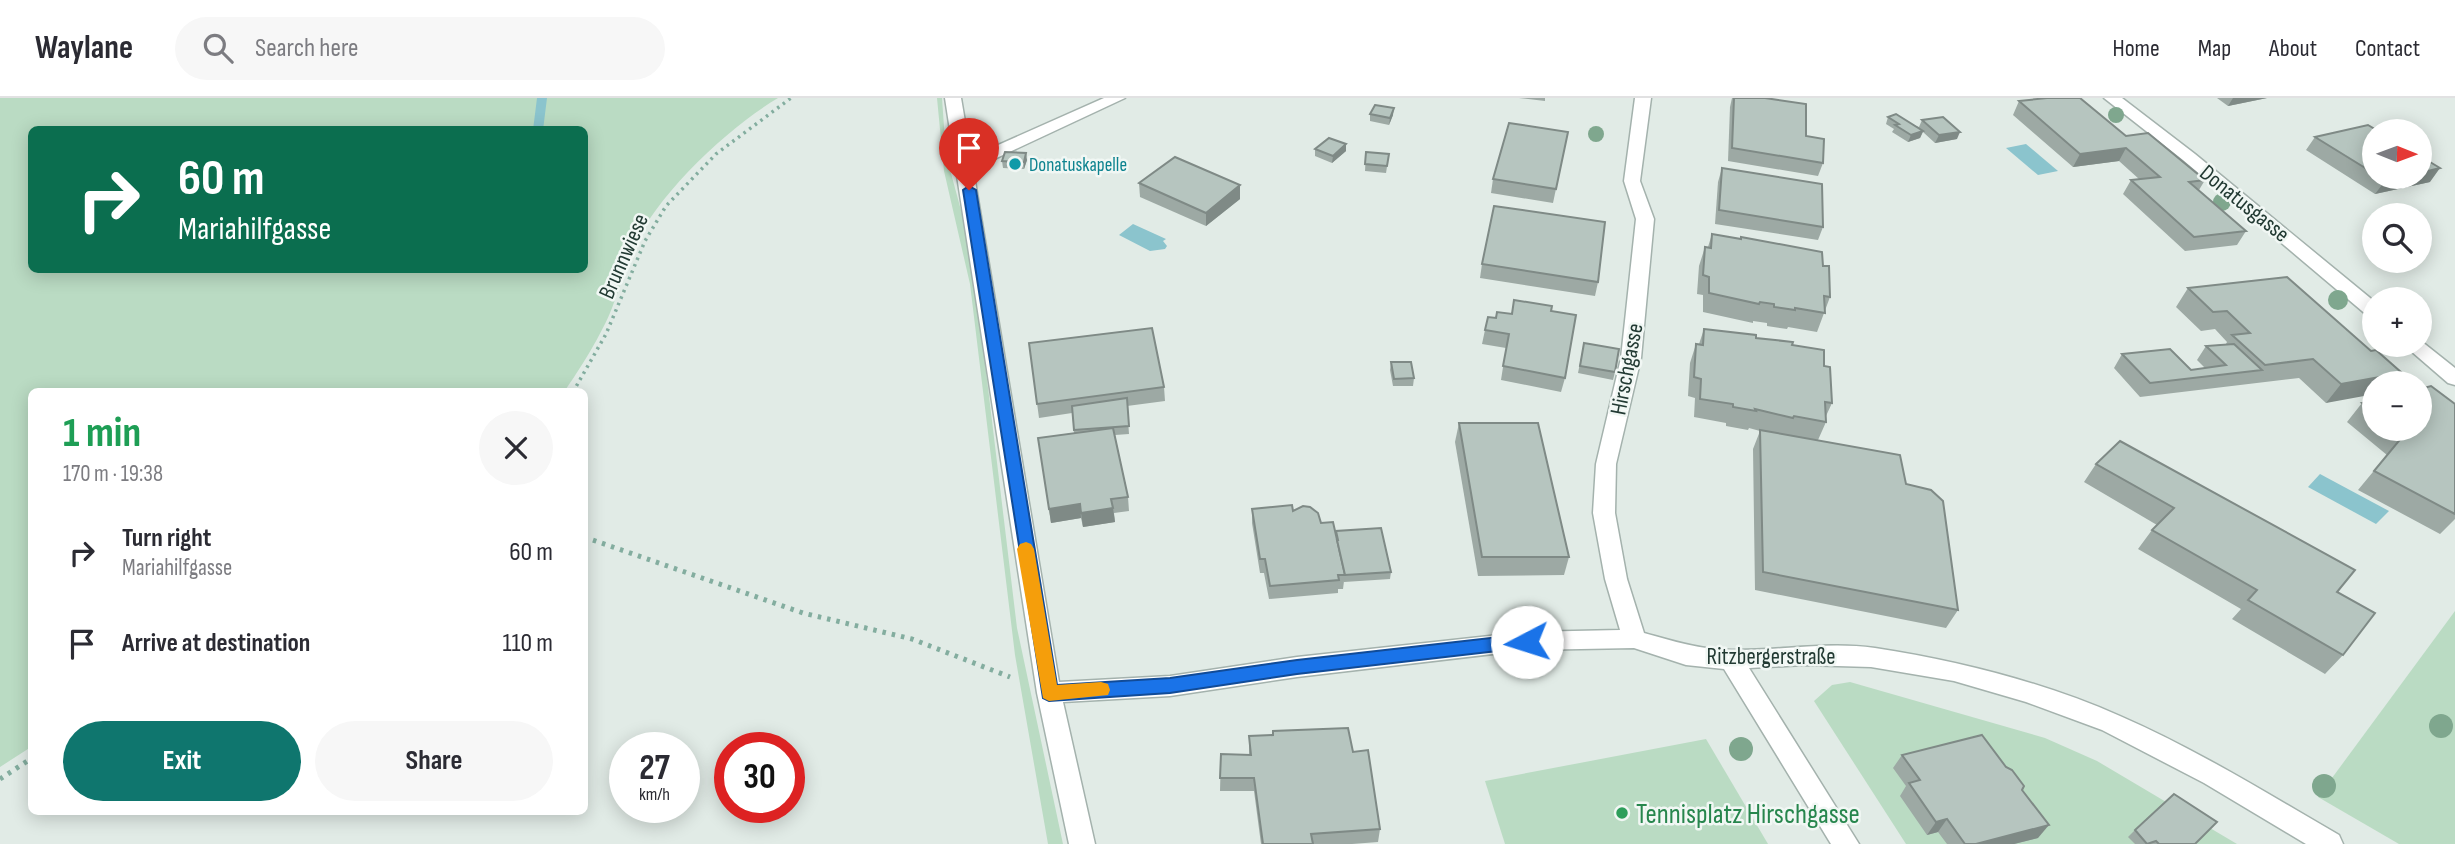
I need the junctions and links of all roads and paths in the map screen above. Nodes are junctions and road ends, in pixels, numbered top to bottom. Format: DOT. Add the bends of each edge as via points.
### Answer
graph roads {
  1 [pos="791,98"];
  2 [pos="953,98"];
  3 [pos="1116,98"];
  4 [pos="1643,98"];
  5 [pos="2112,98"];
  6 [pos="965,166"];
  7 [pos="2362,301"];
  8 [pos="2429,357"];
  9 [pos="2455,378"];
  10 [pos="576,388"];
  11 [pos="588,538"];
  12 [pos="1634,639"];
  13 [pos="1731,660"];
  14 [pos="1049,693"];
  15 [pos="28,761"];
  16 [pos="0,779"];
  17 [pos="1082,844"];
  18 [pos="1846,844"];
  19 [pos="2330,844"];
  1 -- 10 [label="path, Brunnwiese" via="763,116 669,202 652,226 599,352"];
  2 -- 6 [label="street"];
  3 -- 6 [label="street"];
  4 -- 12 [label="street, Hirschgasse" via="1632,181 1645,219 1631,358 1606,464 1604,513 1616,579"];
  5 -- 7 [label="street, Donatusgasse"];
  6 -- 14 [label="street"];
  8 -- 9 [label="street"];
  11 -- 14 [label="path" via="803,613 912,639"];
  12 -- 13 [label="street, Ritzbergerstraße" via="1686,655"];
  12 -- 14 [label="street, Ritzbergerstraße" via="1527,642 1170,685"];
  13 -- 18 [label="street"];
  13 -- 19 [label="street, Ritzbergerstraße" via="1871,657 1954,671 2029,693 2111,723 2213,775"];
  14 -- 17 [label="street"];
  15 -- 16 [label="path"];
}
